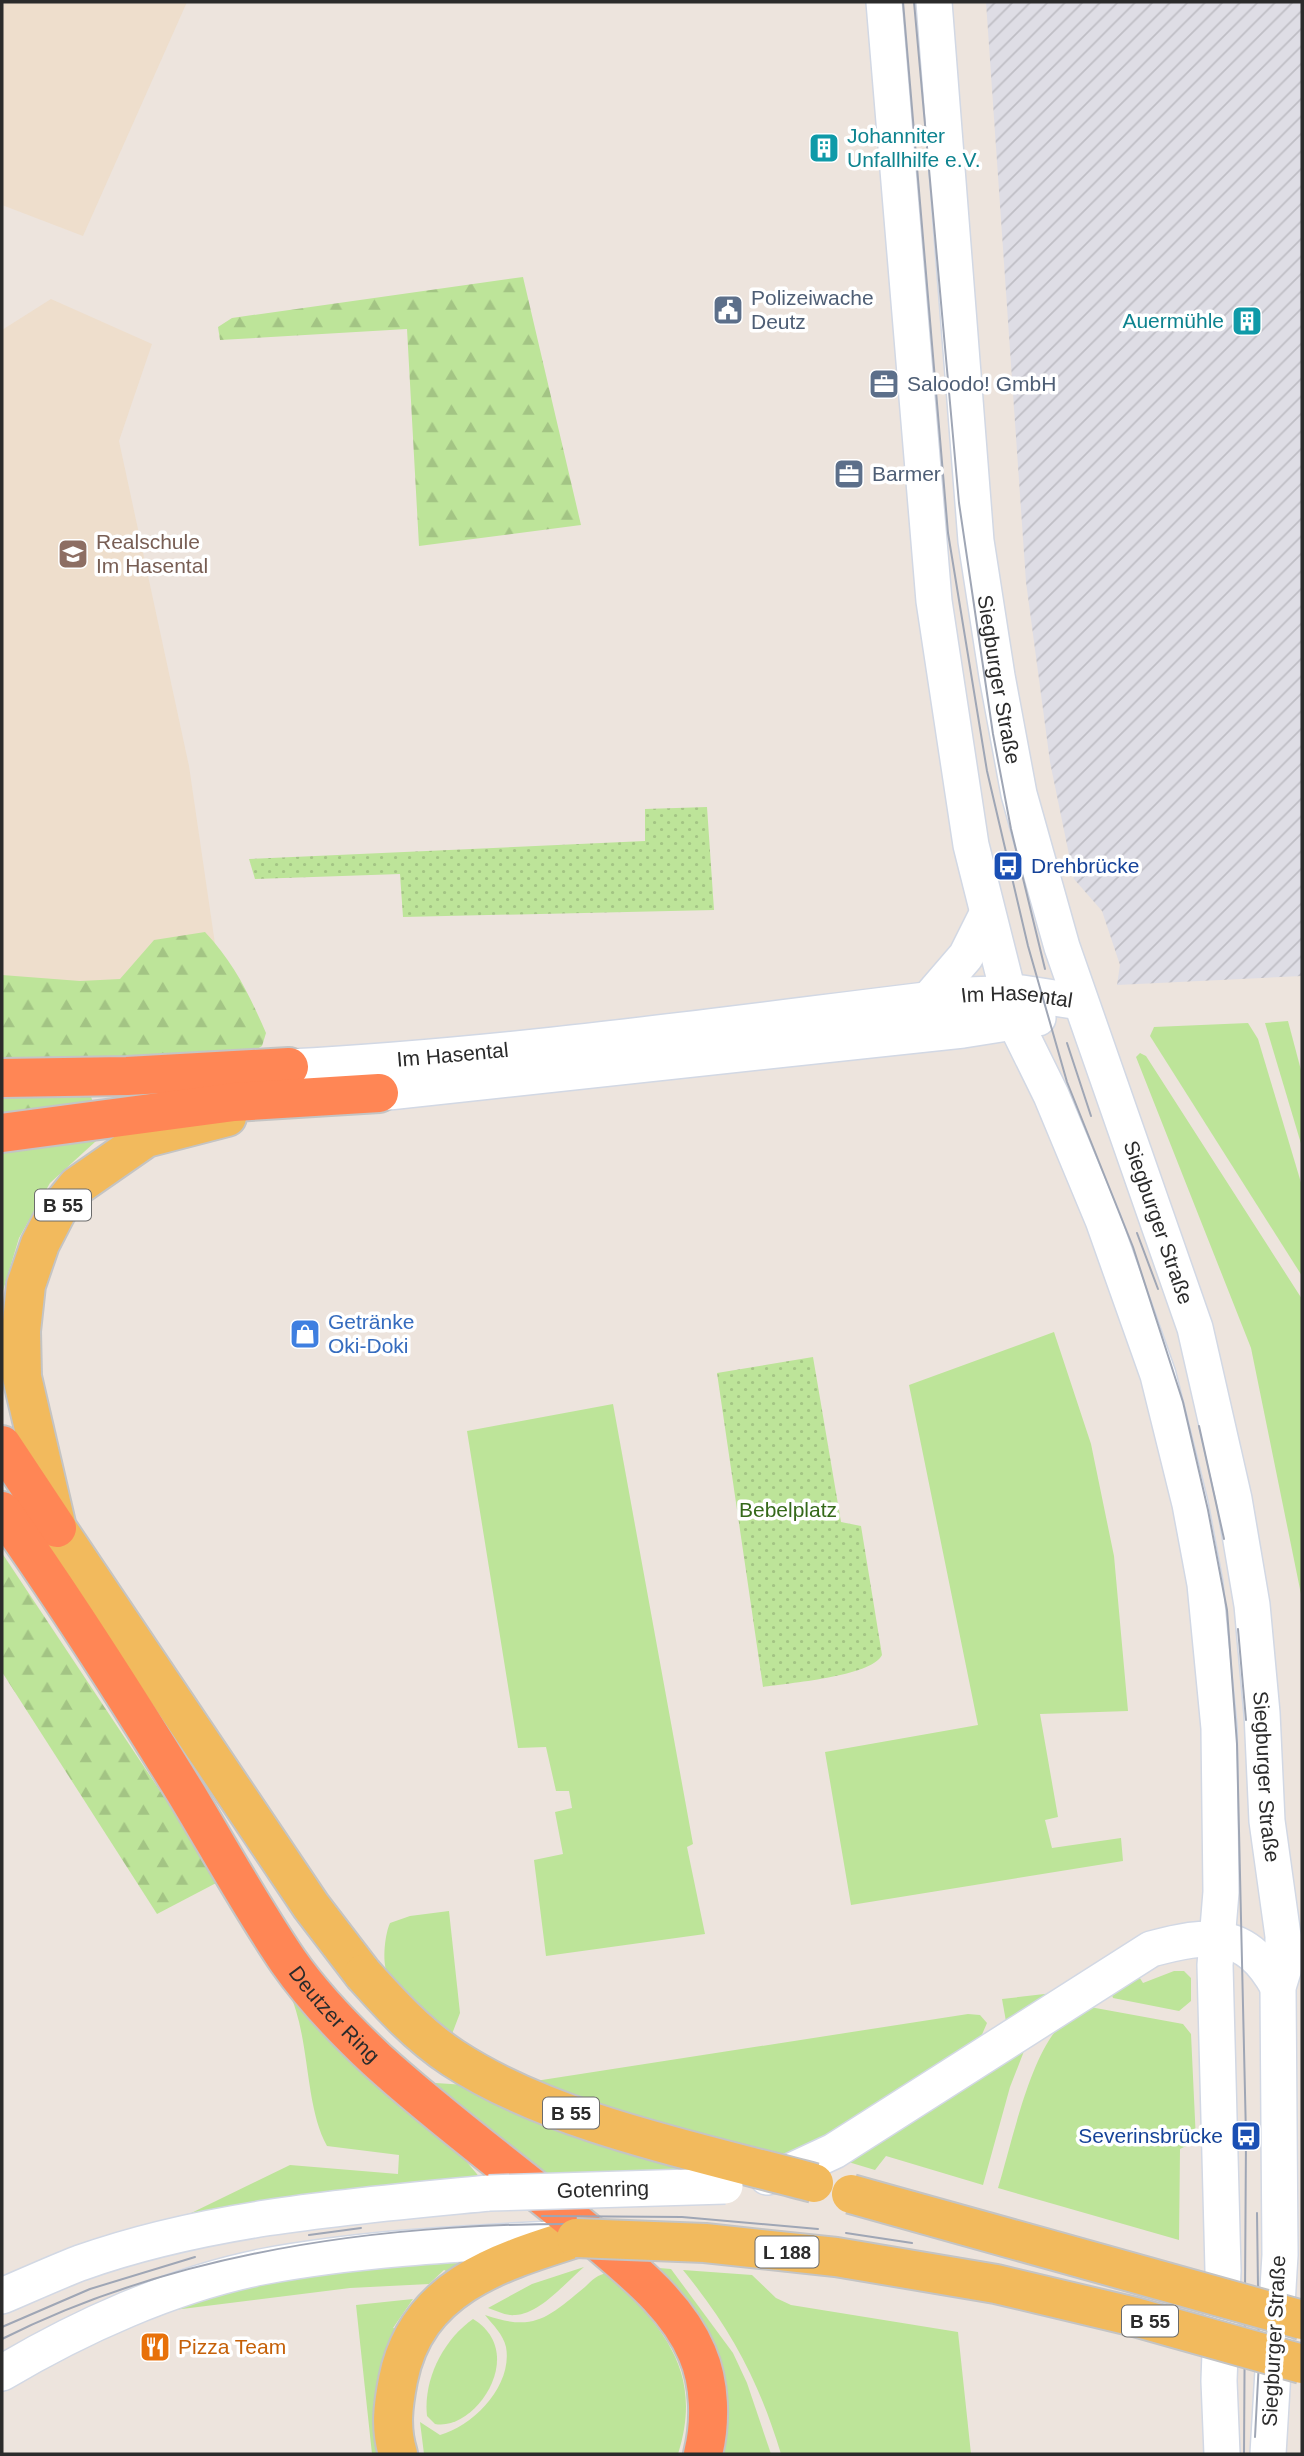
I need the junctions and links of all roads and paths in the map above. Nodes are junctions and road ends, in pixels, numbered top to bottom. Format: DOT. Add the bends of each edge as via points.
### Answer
graph roads {
  1 [pos="884,2"];
  2 [pos="934,2"];
  3 [pos="987,914"];
  4 [pos="929,999"];
  5 [pos="1080,1002"];
  6 [pos="1005,1003"];
  7 [pos="289,1067"];
  8 [pos="2,1079"];
  9 [pos="379,1093"];
  10 [pos="2,1133"];
  11 [pos="2,1445"];
  12 [pos="2,1511"];
  13 [pos="57,1528"];
  14 [pos="1206,1938"];
  15 [pos="1278,1987"];
  16 [pos="576,2238"];
  17 [pos="996,2284"];
  18 [pos="2,2296"];
  19 [pos="1302,2320"];
  20 [pos="1302,2364"];
  21 [pos="2,2373"];
  22 [pos="398,2454"];
  23 [pos="704,2454"];
  24 [pos="1222,2454"];
  25 [pos="1268,2454"];
  1 -- 3 [label="main road, Siegburger Straße" via="934,601 971,845"];
  2 -- 5 [label="main road, Siegburger Straße" via="976,541 1019,794"];
  3 -- 4 [label="main road" via="966,956"];
  3 -- 6 [label="main road, Siegburger Straße"];
  4 -- 6 [label="main road, Im Hasental"];
  4 -- 7 [label="main road, Im Hasental" via="488,1052"];
  5 -- 6 [label="main road, Im Hasental" via="1041,995"];
  5 -- 15 [label="main road, Siegburger Straße" via="1195,1328 1234,1499 1251,1605 1267,1821 1283,1936"];
  6 -- 9 [label="main road, Im Hasental / B 55"];
  6 -- 14 [label="main road, Siegburger Straße" via="1067,1132 1142,1325 1190,1504 1205,1584 1219,1728 1221,1892"];
  7 -- 8 [label="highway"];
  9 -- 10 [label="highway, B 55" via="220,1103"];
  9 -- 13 [label="main road, B 55" via="269,1108 146,1138 77,1186 57,1211 26,1285 21,1331 22,1377"];
  11 -- 13 [label="highway, B 55"];
  12 -- 23 [label="highway, Deutzer Ring" via="173,1772 289,1962 323,2005 378,2060 540,2192 674,2313 697,2352 706,2381"];
  13 -- 19 [label="main road, B 55, bridge" via="311,1906 363,1974 419,2032 452,2057 490,2079 575,2115"];
  14 -- 15 [label="main road" via="1251,1950"];
  14 -- 18 [label="main road, Gotenring, bridge" via="1151,1949 834,2151 791,2171 725,2186 489,2193 246,2223 81,2263"];
  14 -- 24 [label="main road, Siegburger Straße" via="1223,2270"];
  15 -- 25 [label="main road, Siegburger Straße" via="1279,2264"];
  16 -- 17 [label="main road, L 188, bridge" via="705,2243 835,2257"];
  16 -- 21 [label="main road, L 188" via="388,2251 222,2277 93,2326"];
  16 -- 22 [label="main road" via="532,2252 465,2283 433,2307 402,2357 391,2415"];
  17 -- 20 [label="main road, B 55, bridge"];
}
